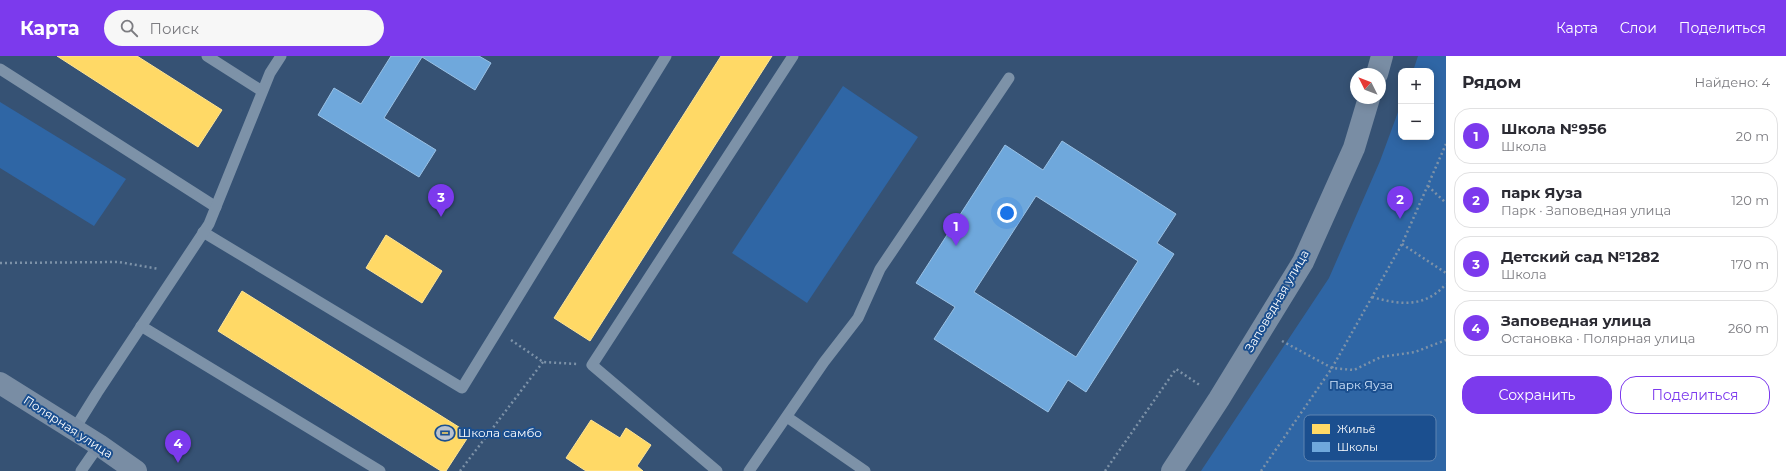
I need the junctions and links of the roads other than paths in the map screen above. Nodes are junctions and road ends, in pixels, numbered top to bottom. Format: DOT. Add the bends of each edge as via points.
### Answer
graph roads {
  1 [pos="207,56"];
  2 [pos="281,56"];
  3 [pos="666,56"];
  4 [pos="793,56"];
  5 [pos="1382,56"];
  6 [pos="1379,68"];
  7 [pos="0,70"];
  8 [pos="1009,78"];
  9 [pos="262,92"];
  10 [pos="1367,104"];
  11 [pos="216,207"];
  12 [pos="203,232"];
  13 [pos="141,326"];
  14 [pos="0,383"];
  15 [pos="786,417"];
  16 [pos="74,430"];
  17 [pos="99,445"];
  18 [pos="129,469"];
  19 [pos="81,471"];
  20 [pos="380,471"];
  21 [pos="717,471"];
  22 [pos="749,471"];
  23 [pos="865,471"];
  24 [pos="1172,471"];
  1 -- 9 [label="lane"];
  2 -- 9 [label="lane"];
  3 -- 12 [label="lane" via="462,388"];
  4 -- 21 [label="lane" via="592,365"];
  5 -- 6 [label="street"];
  7 -- 11 [label="lane"];
  8 -- 15 [label="lane" via="880,269 858,318"];
  9 -- 11 [label="lane"];
  10 -- 24 [label="street, Заповедная улица" via="1354,148 1303,262"];
  11 -- 12 [label="lane"];
  12 -- 13 [label="lane"];
  13 -- 16 [label="lane"];
  13 -- 20 [label="lane"];
  14 -- 16 [label="street, Полярная улица"];
  15 -- 22 [label="lane"];
  15 -- 23 [label="lane"];
  16 -- 17 [label="street, Полярная улица"];
  17 -- 18 [label="street, Полярная улица"];
  17 -- 19 [label="lane"];
}
